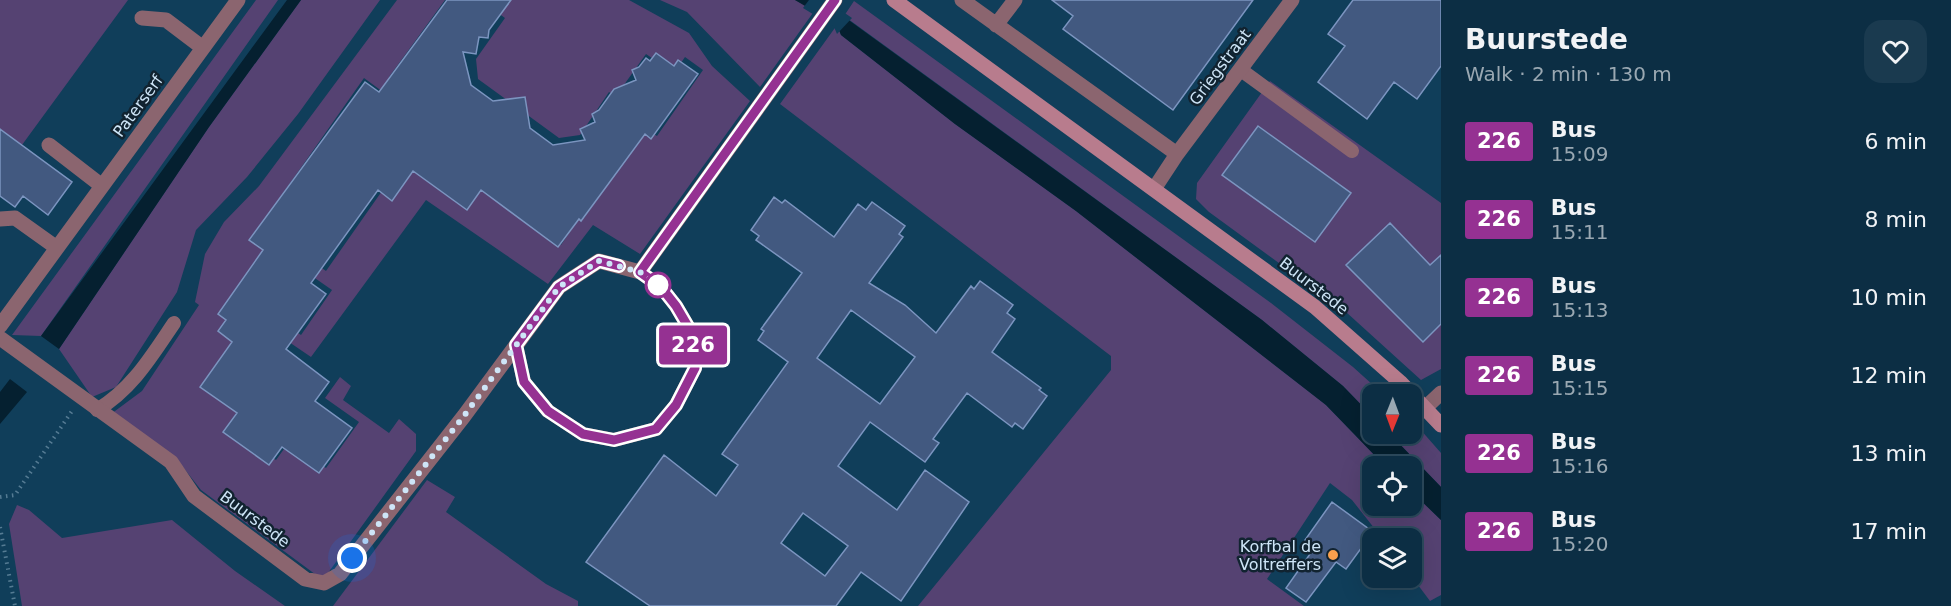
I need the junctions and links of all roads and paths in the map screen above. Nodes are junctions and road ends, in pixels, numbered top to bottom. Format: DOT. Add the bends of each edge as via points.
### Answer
graph roads {
  1 [pos="238,0"];
  2 [pos="835,0"];
  3 [pos="894,0"];
  4 [pos="962,0"];
  5 [pos="1015,0"];
  6 [pos="1292,0"];
  7 [pos="142,18"];
  8 [pos="996,25"];
  9 [pos="203,48"];
  10 [pos="1241,70"];
  11 [pos="49,146"];
  12 [pos="1352,151"];
  13 [pos="1177,154"];
  14 [pos="102,186"];
  15 [pos="1154,189"];
  16 [pos="0,219"];
  17 [pos="57,248"];
  18 [pos="640,272"];
  19 [pos="174,323"];
  20 [pos="0,326"];
  21 [pos="0,338"];
  22 [pos="516,345"];
  23 [pos="1441,393"];
  24 [pos="81,399"];
  25 [pos="1425,408"];
  26 [pos="97,410"];
  27 [pos="1441,425"];
  28 [pos="0,497"];
  29 [pos="0,527"];
  30 [pos="15,606"];
  1 -- 9 [label="street, Paterserf"];
  2 -- 18 [label="street"];
  3 -- 15 [label="street, Buurstede"];
  4 -- 8 [label="street"];
  5 -- 8 [label="street"];
  6 -- 10 [label="street, Griegstraat"];
  7 -- 9 [label="street" via="166,20"];
  8 -- 13 [label="street"];
  9 -- 14 [label="street, Paterserf"];
  10 -- 12 [label="lane"];
  10 -- 13 [label="street, Griegstraat"];
  11 -- 14 [label="street"];
  13 -- 15 [label="street"];
  14 -- 17 [label="street, Paterserf"];
  15 -- 25 [label="street, Buurstede" via="1315,308"];
  16 -- 17 [label="street" via="15,218"];
  17 -- 20 [label="street, Paterserf"];
  18 -- 22 [label="street" via="599,261 559,287"];
  18 -- 22 [label="lane" via="661,287 693,335 695,368 676,405 656,429 614,440 583,434 548,411 524,382"];
  19 -- 26 [label="lane" via="139,376"];
  21 -- 24 [label="street, Buurstede"];
  22 -- 26 [label="street, Buurstede" via="340,574 324,583 305,579 194,496 171,462"];
  23 -- 25 [label="street"];
  24 -- 26 [label="street, Buurstede"];
  24 -- 28 [label="path" via="15,495"];
  25 -- 27 [label="street, Buurstede"];
  29 -- 30 [label="path"];
}
